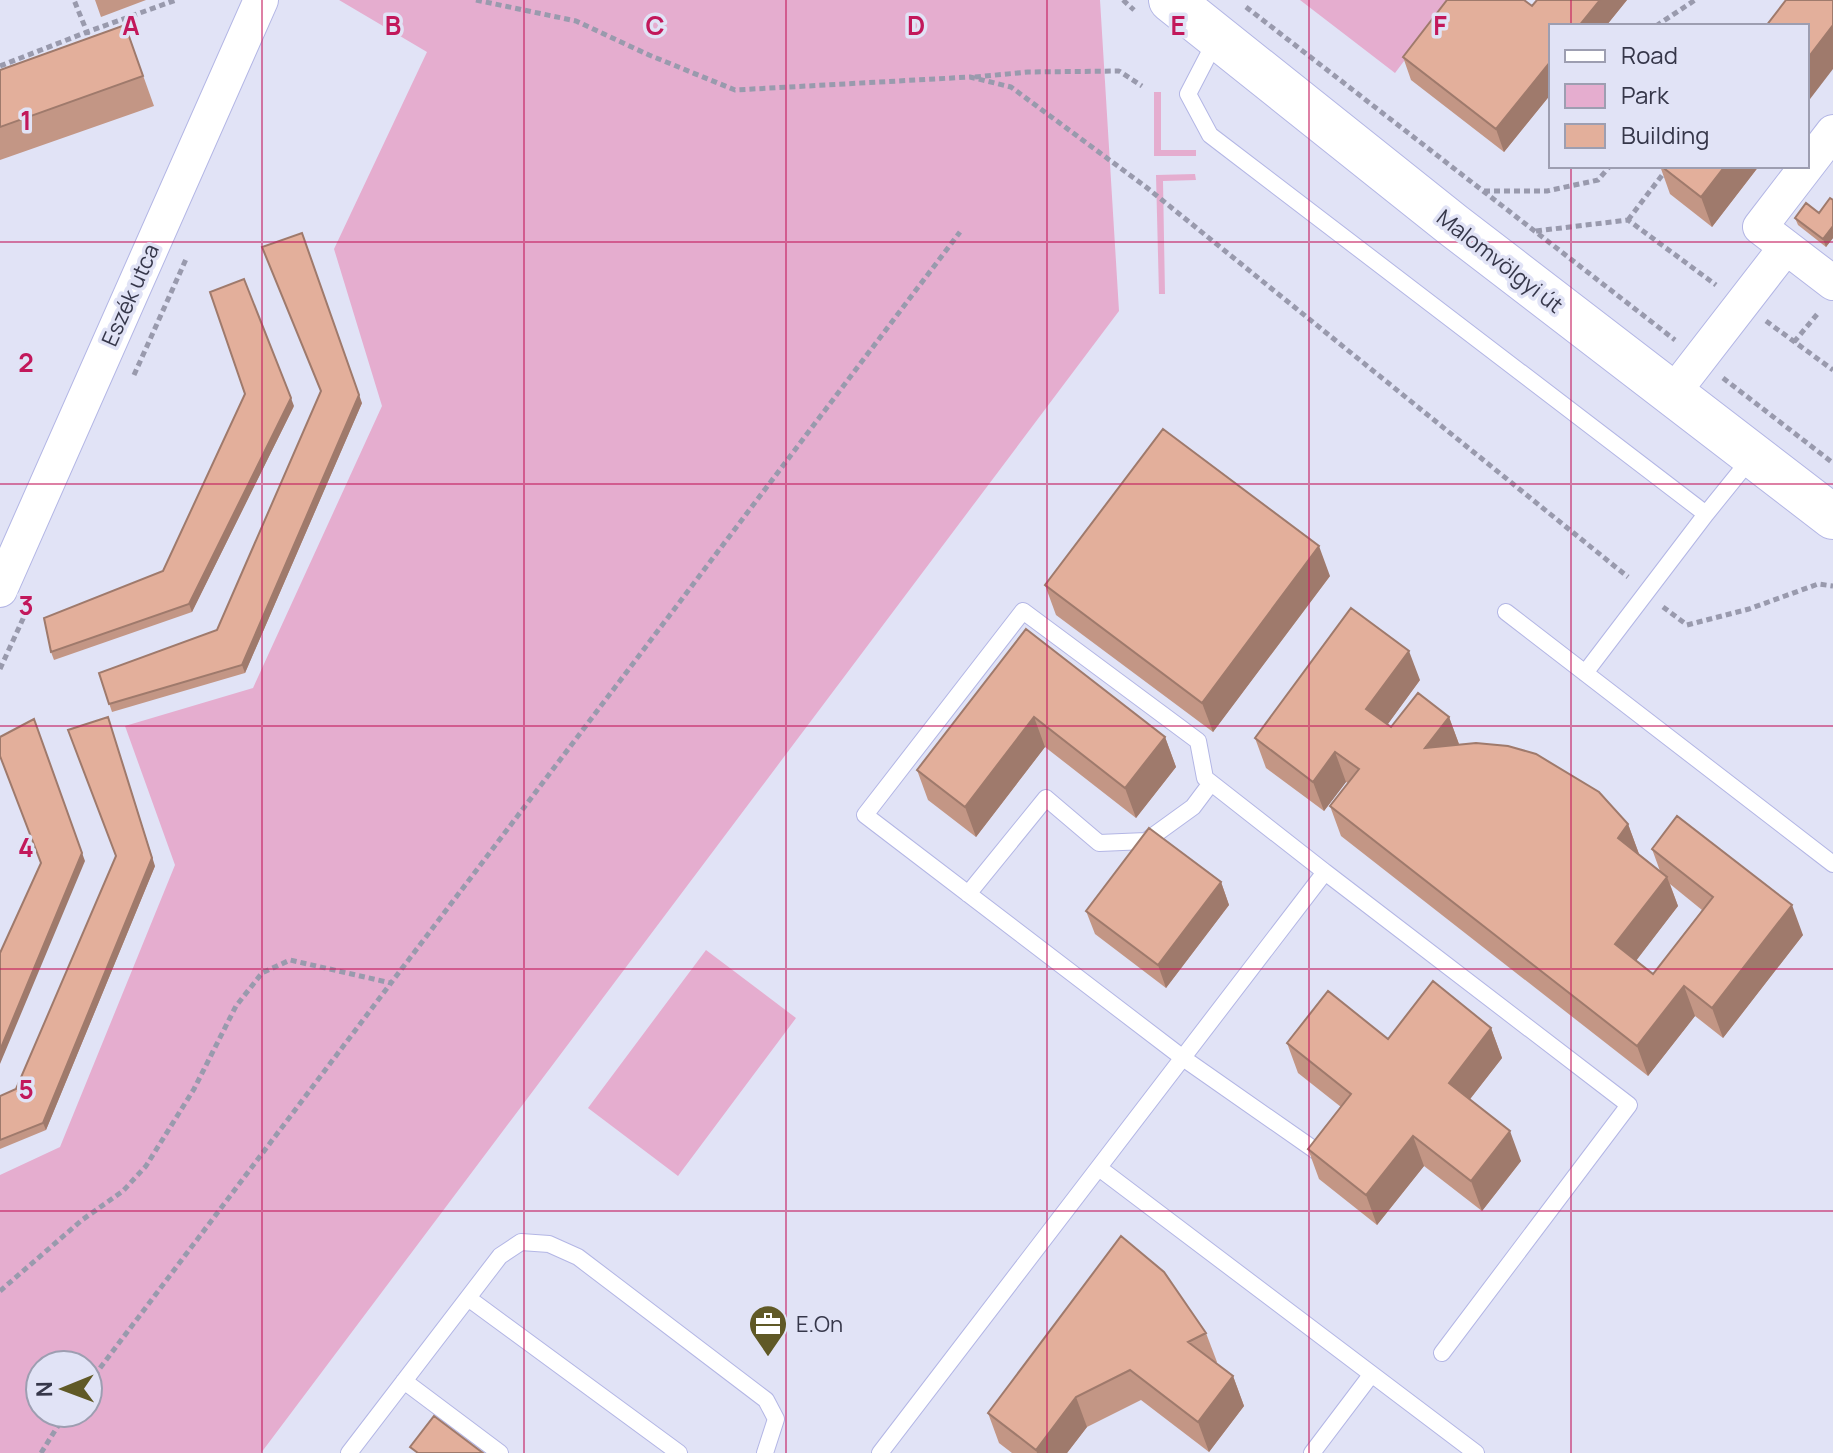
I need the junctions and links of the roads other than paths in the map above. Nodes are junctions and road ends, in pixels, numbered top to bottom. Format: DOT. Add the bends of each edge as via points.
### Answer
graph roads {
  1 [pos="261,0"];
  2 [pos="1171,0"];
  3 [pos="1216,39"];
  4 [pos="1833,132"];
  5 [pos="1809,163"];
  6 [pos="1805,168"];
  7 [pos="1786,247"];
  8 [pos="1828,294"];
  9 [pos="1673,393"];
  10 [pos="1753,455"];
  11 [pos="1706,514"];
  12 [pos="1833,517"];
  13 [pos="0,590"];
  14 [pos="1506,612"];
  15 [pos="1585,673"];
  16 [pos="1211,783"];
  17 [pos="1833,864"];
  18 [pos="1325,872"];
  19 [pos="968,894"];
  20 [pos="1183,1058"];
  21 [pos="1319,1153"];
  22 [pos="1099,1168"];
  23 [pos="468,1298"];
  24 [pos="1442,1353"];
  25 [pos="1371,1375"];
  26 [pos="404,1381"];
  27 [pos="349,1453"];
  28 [pos="500,1453"];
  29 [pos="679,1453"];
  30 [pos="765,1453"];
  31 [pos="880,1453"];
  32 [pos="1312,1453"];
  33 [pos="1476,1453"];
  1 -- 13 [label="street, Eszék utca"];
  2 -- 3 [label="main road, Malomvölgyi út"];
  3 -- 9 [label="main road, Malomvölgyi út"];
  3 -- 11 [label="lane" via="1188,94 1210,135"];
  4 -- 5 [label="street"];
  6 -- 7 [label="street" via="1760,227"];
  7 -- 8 [label="street"];
  7 -- 9 [label="street"];
  9 -- 10 [label="main road, Malomvölgyi út"];
  10 -- 11 [label="lane"];
  10 -- 12 [label="main road, Malomvölgyi út"];
  11 -- 15 [label="lane"];
  14 -- 15 [label="lane"];
  15 -- 17 [label="lane"];
  16 -- 18 [label="lane"];
  16 -- 19 [label="lane" via="1193,807 1146,841 1099,843 1046,798"];
  16 -- 19 [label="lane" via="1205,778 1198,741 1023,611 865,815"];
  18 -- 20 [label="lane"];
  18 -- 24 [label="lane" via="1629,1105"];
  19 -- 20 [label="lane"];
  20 -- 21 [label="lane"];
  20 -- 22 [label="lane"];
  22 -- 25 [label="lane"];
  22 -- 31 [label="lane"];
  23 -- 26 [label="lane"];
  23 -- 29 [label="lane"];
  23 -- 30 [label="lane" via="500,1256 521,1242 549,1244 578,1257 766,1400 776,1419"];
  25 -- 32 [label="lane"];
  25 -- 33 [label="lane"];
  26 -- 27 [label="lane"];
  26 -- 28 [label="lane"];
}
